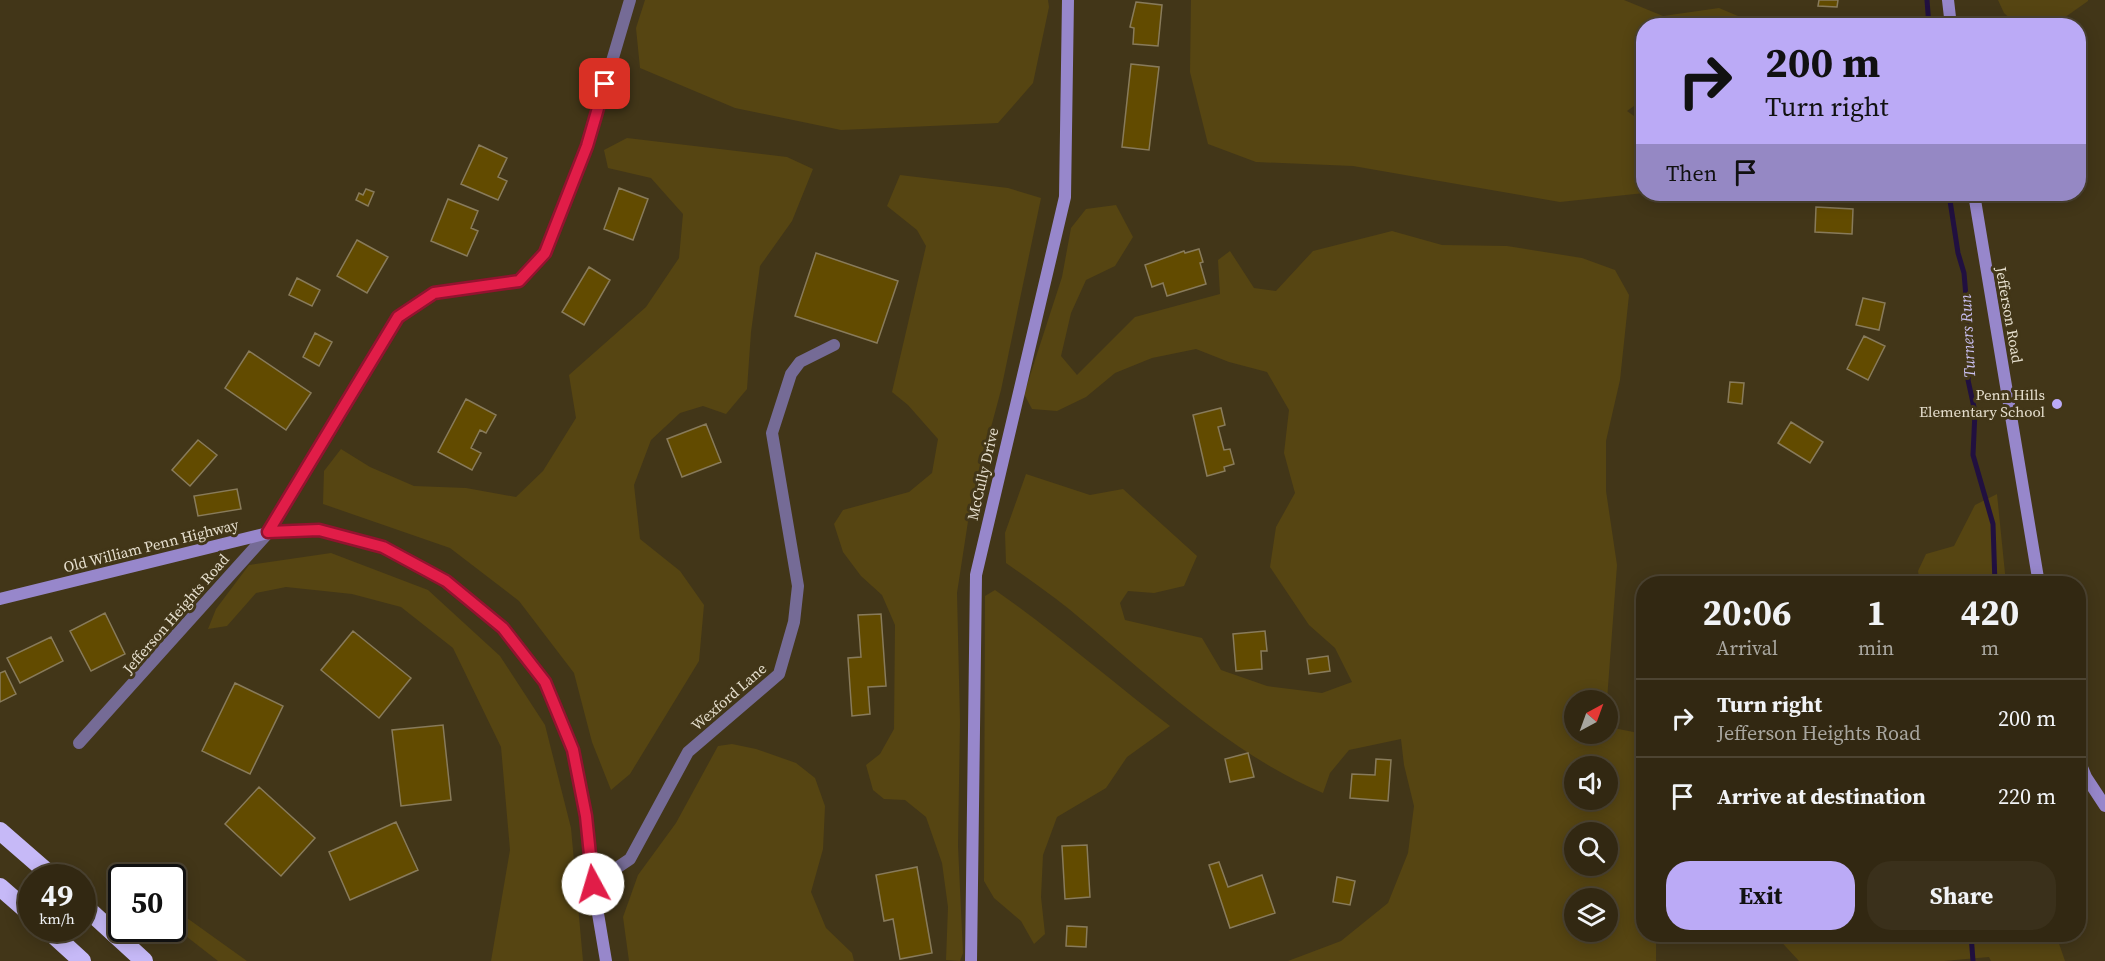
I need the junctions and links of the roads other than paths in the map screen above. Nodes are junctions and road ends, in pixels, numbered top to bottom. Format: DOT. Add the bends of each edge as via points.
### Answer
graph roads {
  1 [pos="630,0"];
  2 [pos="1068,0"];
  3 [pos="1947,0"];
  4 [pos="1950,18"];
  5 [pos="1975,201"];
  6 [pos="834,345"];
  7 [pos="268,532"];
  8 [pos="2038,576"];
  9 [pos="0,599"];
  10 [pos="79,743"];
  11 [pos="2086,777"];
  12 [pos="2105,806"];
  13 [pos="0,831"];
  14 [pos="38,864"];
  15 [pos="593,884"];
  16 [pos="0,887"];
  17 [pos="18,903"];
  18 [pos="96,917"];
  19 [pos="61,942"];
  20 [pos="82,961"];
  21 [pos="144,961"];
  22 [pos="606,961"];
  23 [pos="971,961"];
  1 -- 7 [label="street, Jefferson Heights Road" via="587,146 545,253 519,281 434,293 398,317"];
  2 -- 23 [label="street, McCully Drive" via="1065,197 976,575"];
  3 -- 4 [label="street"];
  5 -- 8 [label="street, Jefferson Road"];
  6 -- 15 [label="street, Wexford Lane" via="795,368 772,433 798,586 794,622 779,674 688,752 630,859"];
  7 -- 9 [label="street, Old William Penn Highway"];
  7 -- 10 [label="street, Jefferson Heights Road"];
  7 -- 15 [label="street, Old William Penn Highway" via="319,530 383,547 446,581 503,628 545,682 573,750 586,816"];
  11 -- 12 [label="street"];
  13 -- 14 [label="highway"];
  15 -- 22 [label="street, Old William Penn Highway"];
  16 -- 17 [label="highway"];
  18 -- 21 [label="highway"];
  19 -- 20 [label="highway"];
}
